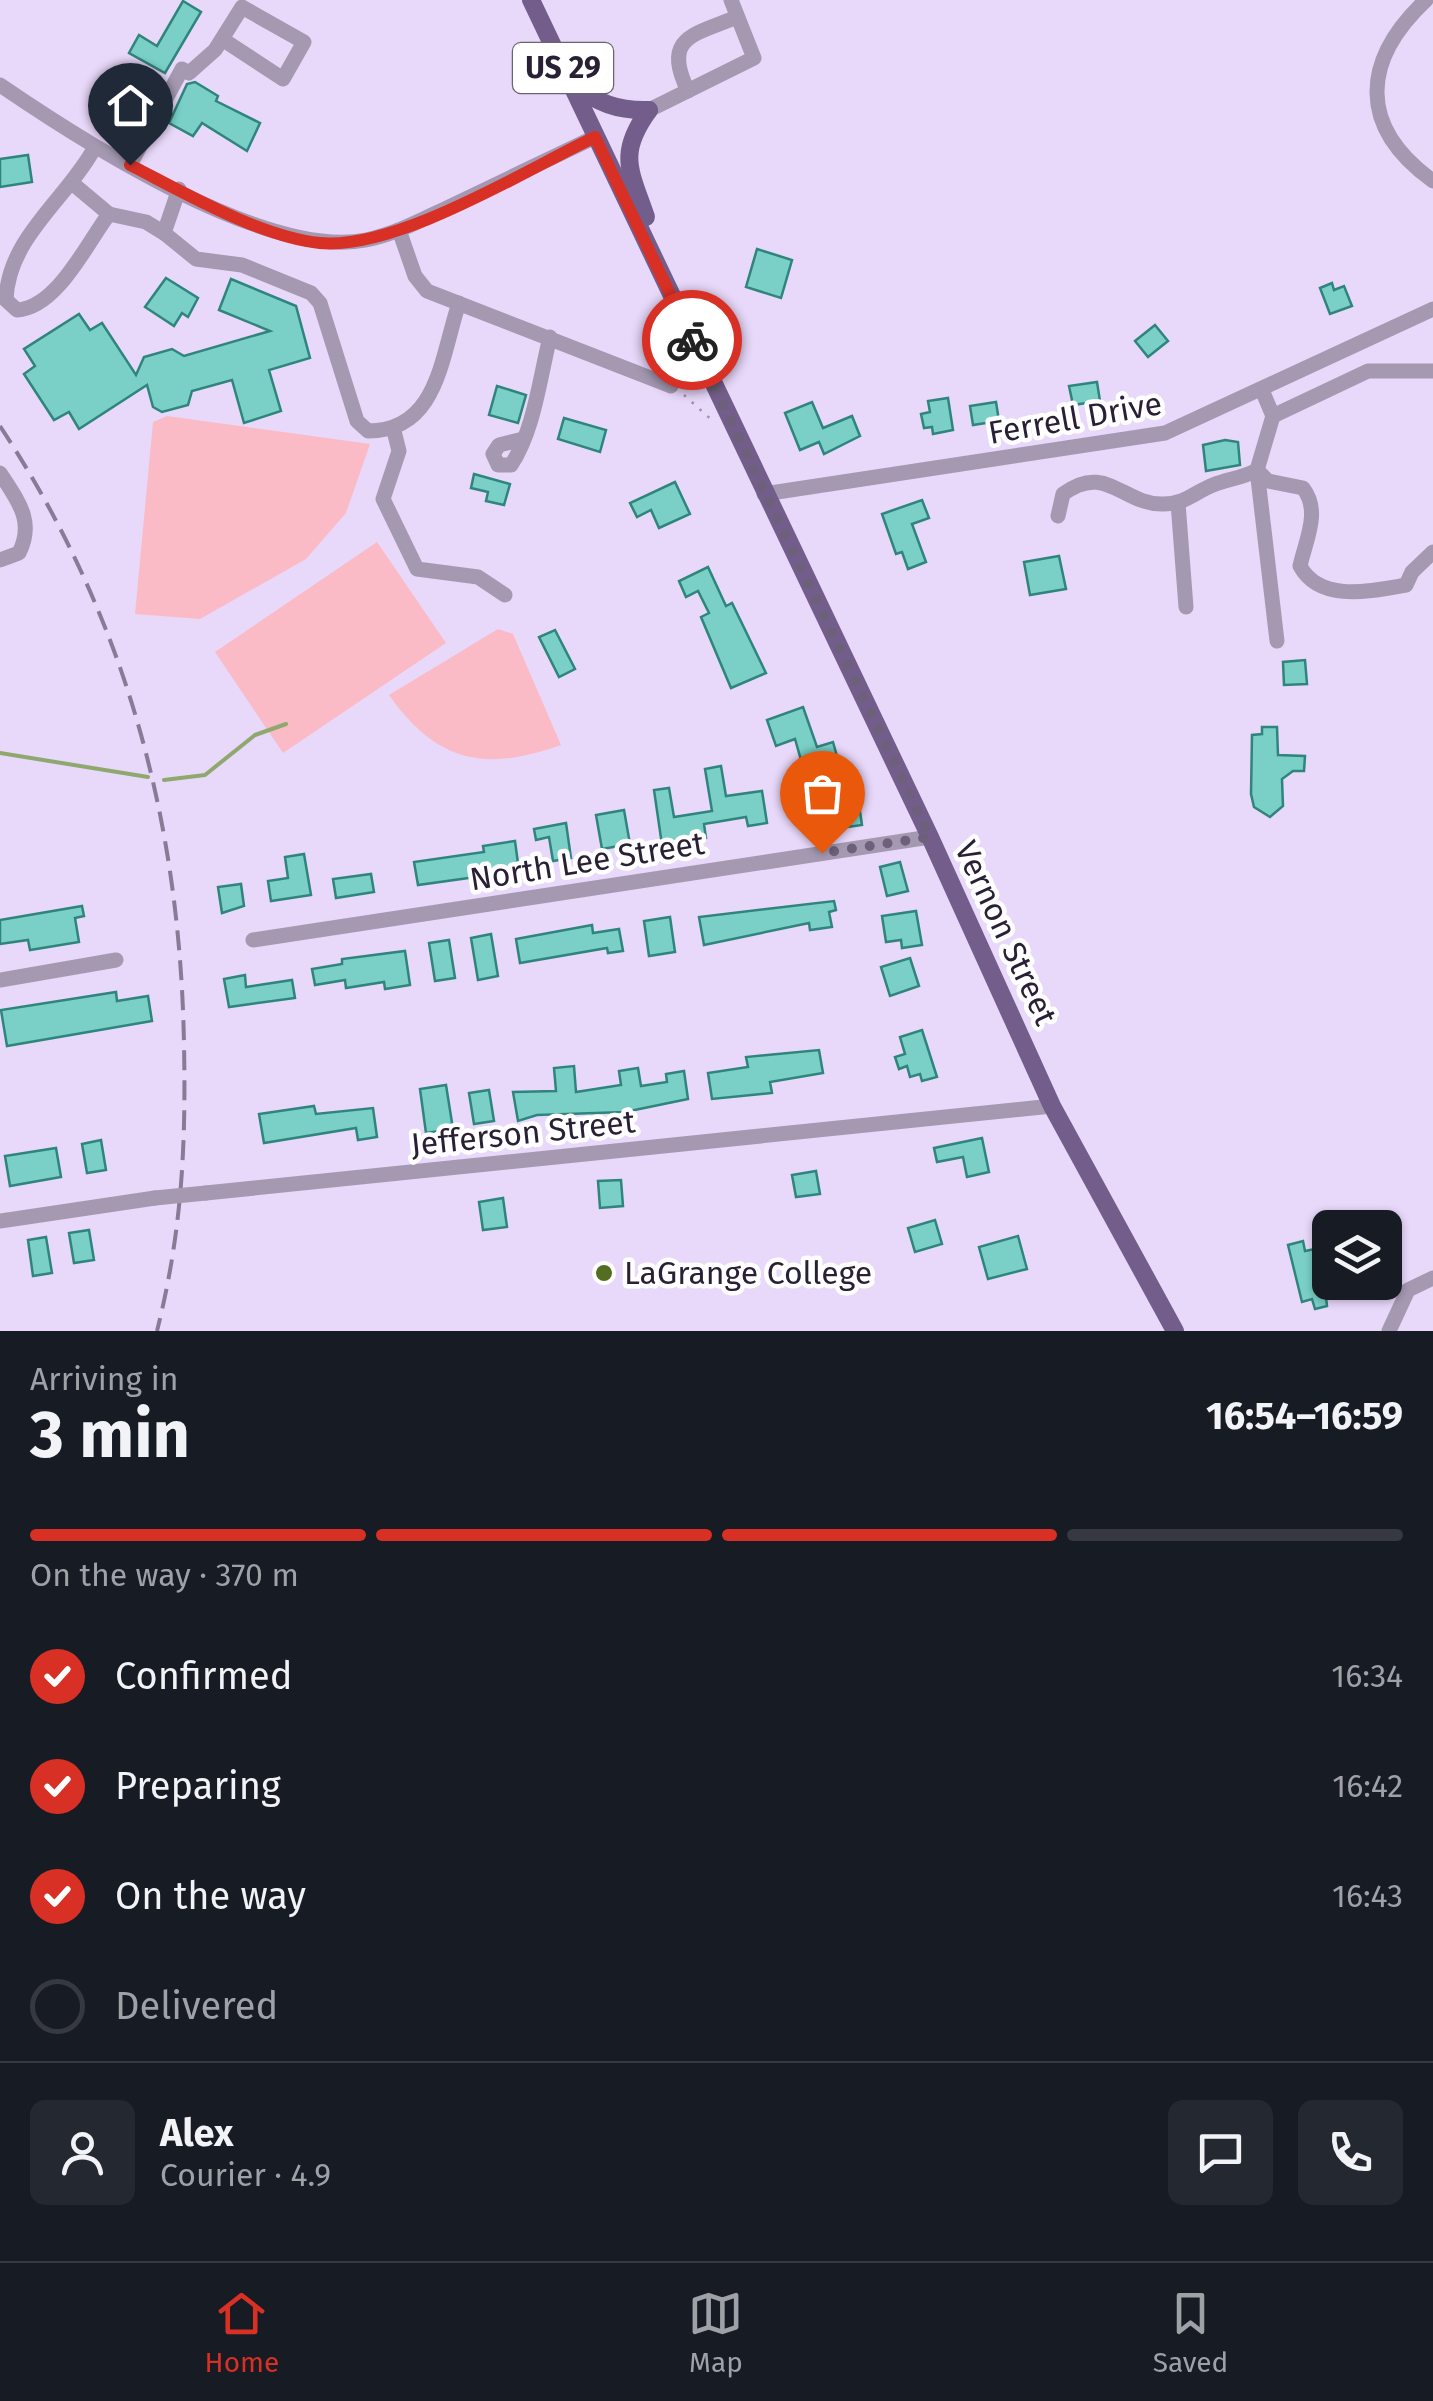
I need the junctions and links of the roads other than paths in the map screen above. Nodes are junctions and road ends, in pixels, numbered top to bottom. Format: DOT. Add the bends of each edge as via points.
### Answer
graph roads {
  1 [pos="531,0"];
  2 [pos="731,0"];
  3 [pos="1426,0"];
  4 [pos="737,17"];
  5 [pos="222,40"];
  6 [pos="570,82"];
  7 [pos="0,85"];
  8 [pos="688,91"];
  9 [pos="649,110"];
  10 [pos="595,137"];
  11 [pos="95,147"];
  12 [pos="130,165"];
  13 [pos="1433,181"];
  14 [pos="72,183"];
  15 [pos="179,189"];
  16 [pos="109,214"];
  17 [pos="399,230"];
  18 [pos="164,234"];
  19 [pos="656,262"];
  20 [pos="459,302"];
  21 [pos="1433,309"];
  22 [pos="550,337"];
  23 [pos="1433,371"];
  24 [pos="671,386"];
  25 [pos="1262,390"];
  26 [pos="1273,416"];
  27 [pos="394,431"];
  28 [pos="523,438"];
  29 [pos="1257,470"];
  30 [pos="0,473"];
  31 [pos="764,494"];
  32 [pos="1178,503"];
  33 [pos="1058,516"];
  34 [pos="1433,552"];
  35 [pos="0,560"];
  36 [pos="505,595"];
  37 [pos="1186,607"];
  38 [pos="1277,641"];
  39 [pos="930,837"];
  40 [pos="254,940"];
  41 [pos="116,960"];
  42 [pos="0,980"];
  43 [pos="1052,1106"];
  44 [pos="0,1222"];
  45 [pos="1433,1278"];
  46 [pos="1176,1331"];
  47 [pos="1388,1331"];
  1 -- 6 [label="main road, US 29"];
  2 -- 4 [label="street"];
  3 -- 13 [label="street" via="1386,46 1376,96 1385,134 1404,160"];
  4 -- 8 [label="street" via="687,38 677,50"];
  4 -- 8 [label="street" via="754,58"];
  5 -- 5 [label="street" via="242,7 304,42 283,79"];
  5 -- 12 [label="street" via="189,73 182,70"];
  6 -- 9 [label="main road" via="609,106"];
  6 -- 10 [label="main road, US 29"];
  7 -- 11 [label="street"];
  8 -- 9 [label="street"];
  9 -- 19 [label="main road" via="627,150"];
  10 -- 17 [label="street"];
  10 -- 19 [label="main road, US 29"];
  11 -- 12 [label="street"];
  11 -- 14 [label="street"];
  12 -- 15 [label="street"];
  14 -- 16 [label="street"];
  14 -- 16 [label="street" via="18,251 6,300 17,310 50,295"];
  15 -- 17 [label="street" via="302,240 355,242"];
  15 -- 18 [label="street"];
  16 -- 18 [label="street" via="146,222"];
  17 -- 20 [label="street" via="414,276 427,290"];
  18 -- 27 [label="street" via="196,259 242,265 312,294 357,421 368,431"];
  19 -- 31 [label="main road, Vernon Street / US 29"];
  20 -- 22 [label="street"];
  20 -- 27 [label="street" via="430,394 412,422"];
  21 -- 25 [label="street, Ferrell Drive"];
  22 -- 24 [label="street"];
  22 -- 28 [label="street"];
  23 -- 26 [label="street" via="1368,371"];
  25 -- 26 [label="street"];
  25 -- 31 [label="street, Ferrell Drive" via="1135,440"];
  26 -- 29 [label="street"];
  27 -- 36 [label="street" via="399,451 383,500 410,560 430,574 478,577"];
  29 -- 32 [label="street"];
  29 -- 34 [label="street" via="1268,481 1302,488 1312,502 1300,566 1311,583 1335,592 1406,586"];
  29 -- 38 [label="street"];
  30 -- 35 [label="street" via="24,510 28,536 19,553"];
  31 -- 39 [label="main road, Vernon Street / US 29"];
  32 -- 33 [label="street" via="1144,503 1119,486 1093,482 1063,494"];
  32 -- 37 [label="street"];
  39 -- 40 [label="street, North Lee Street"];
  39 -- 43 [label="main road, Vernon Street / US 29"];
  41 -- 42 [label="street"];
  43 -- 44 [label="street, Jefferson Street, bridge" via="155,1198"];
  43 -- 46 [label="main road, Vernon Street / US 29"];
  45 -- 47 [label="street" via="1408,1290"];
}
